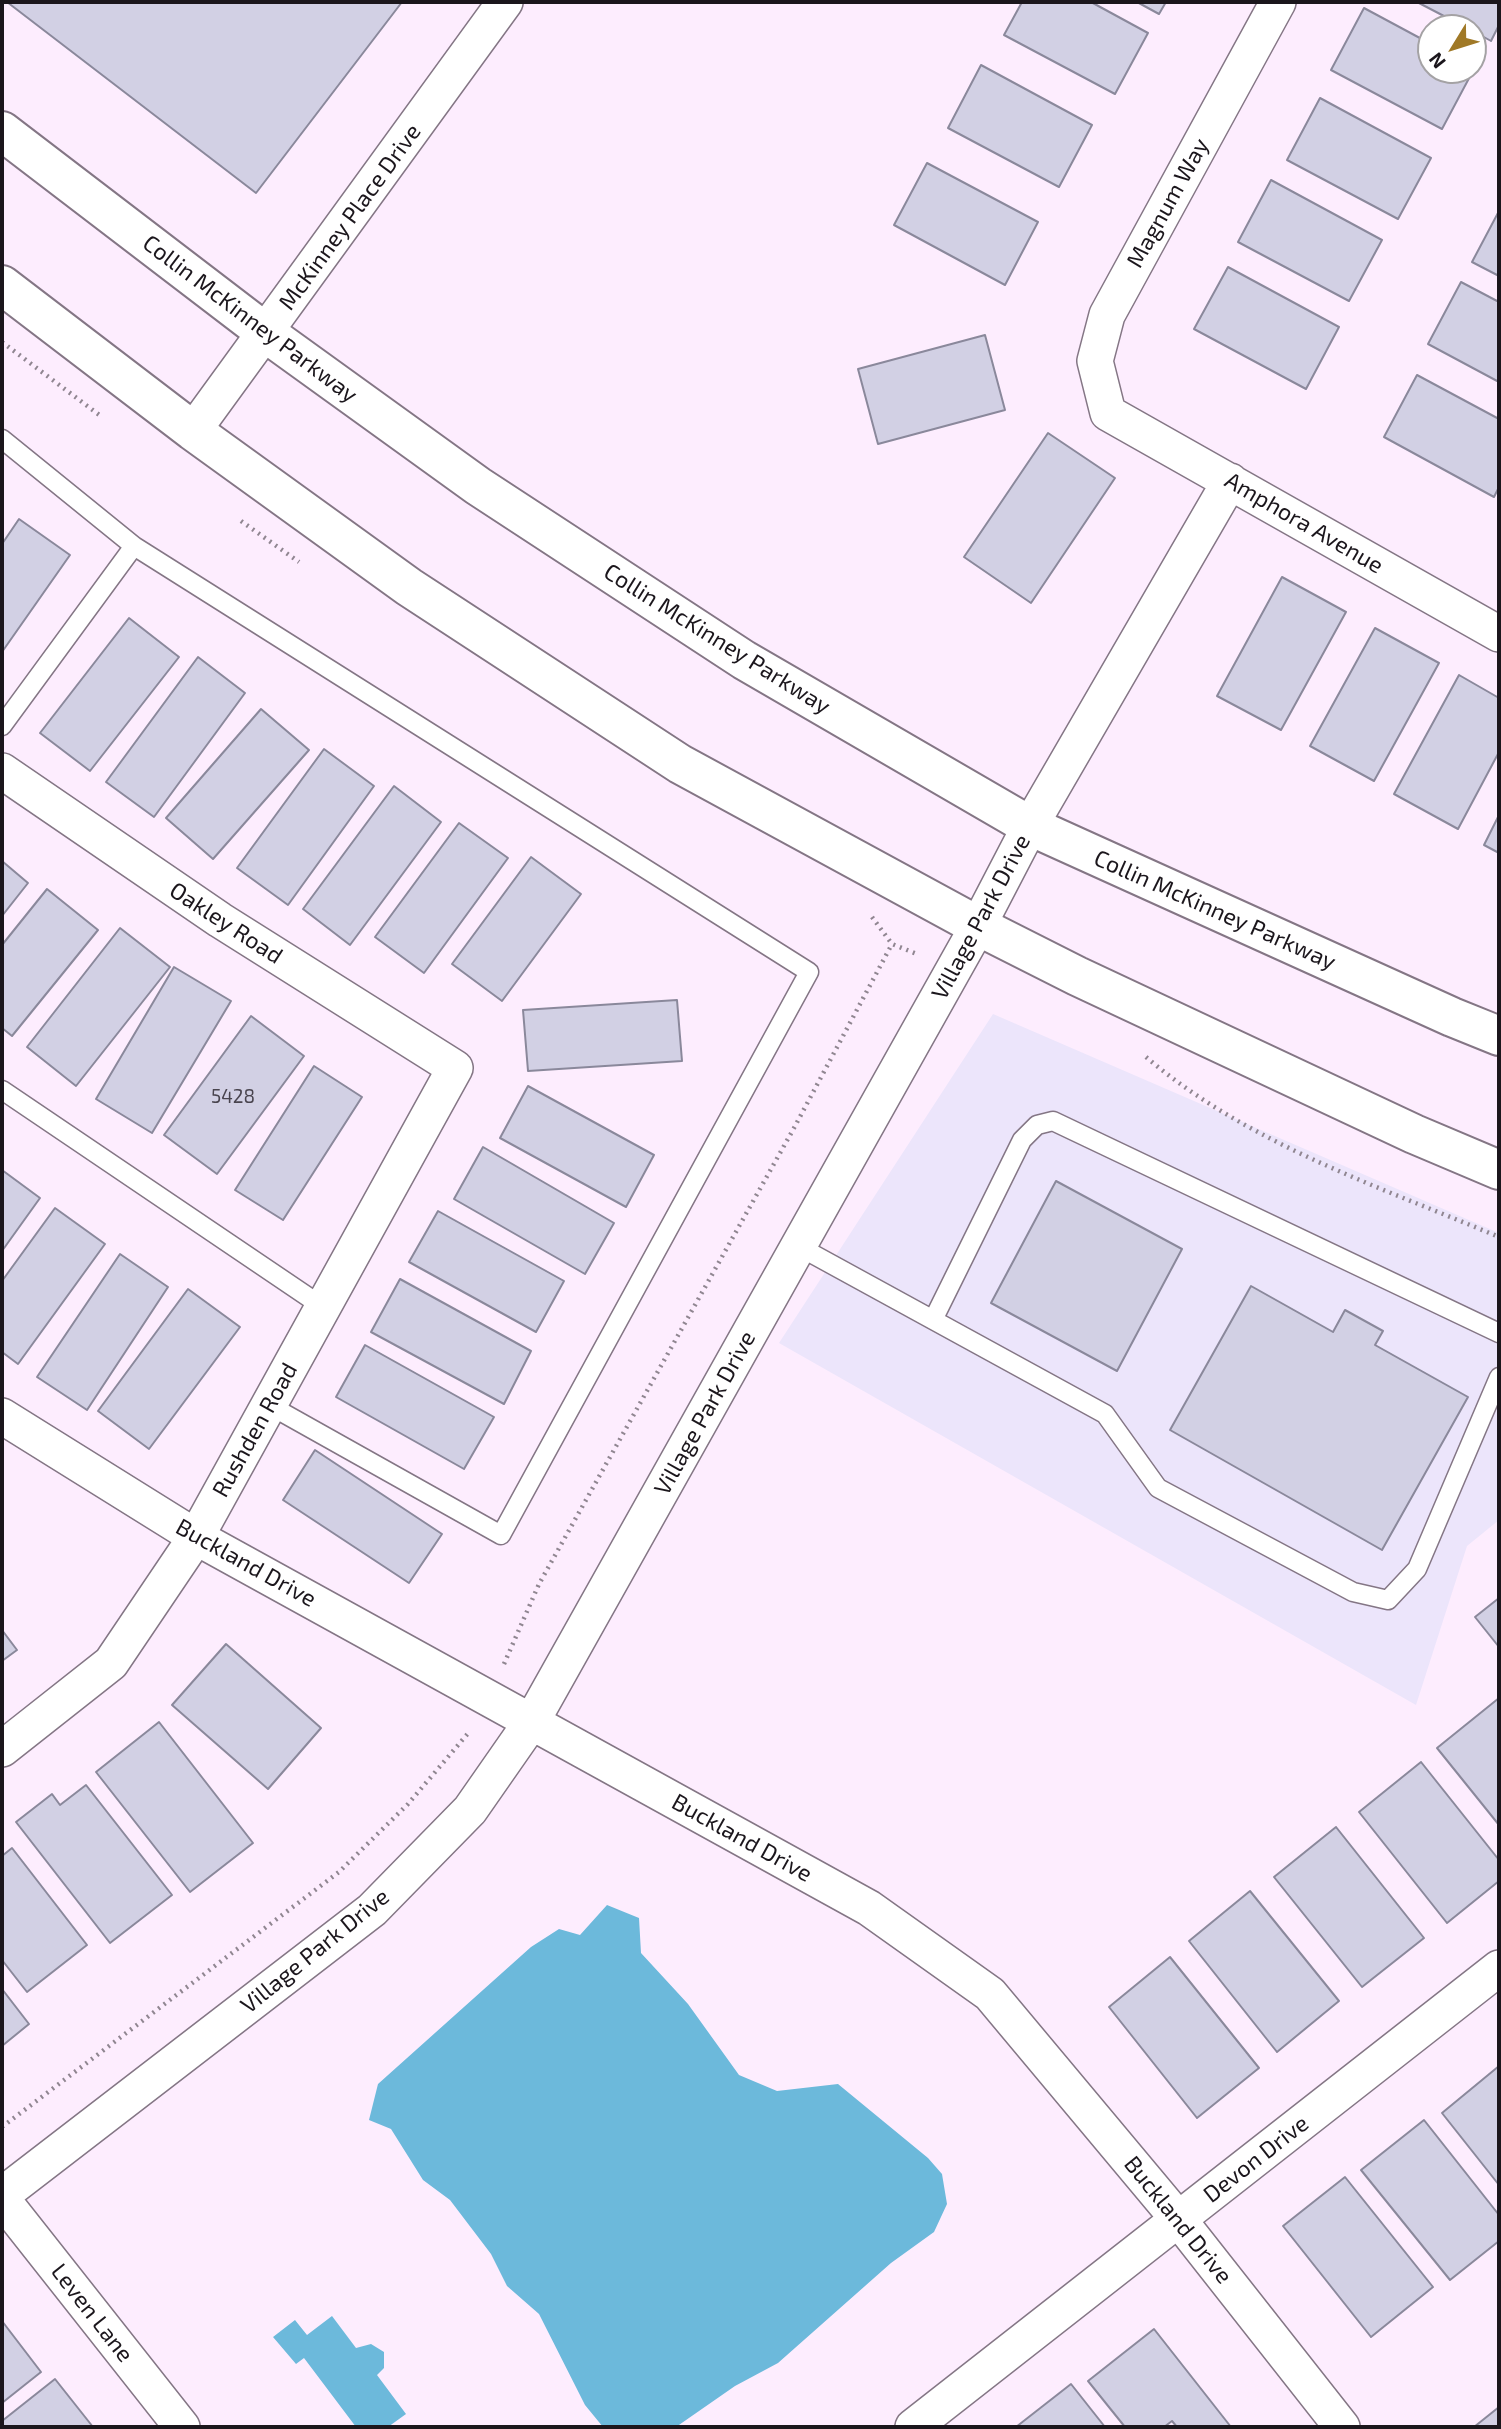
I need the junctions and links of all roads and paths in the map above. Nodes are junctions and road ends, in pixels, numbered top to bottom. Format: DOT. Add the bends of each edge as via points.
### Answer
graph roads {
  1 [pos="505,2"];
  2 [pos="1278,2"];
  3 [pos="2,131"];
  4 [pos="2,285"];
  5 [pos="266,333"];
  6 [pos="1108,413"];
  7 [pos="193,431"];
  8 [pos="2,439"];
  9 [pos="1230,481"];
  10 [pos="134,546"];
  11 [pos="1499,634"];
  12 [pos="2,726"];
  13 [pos="2,771"];
  14 [pos="1030,826"];
  15 [pos="978,926"];
  16 [pos="892,944"];
  17 [pos="1499,1036"];
  18 [pos="455,1068"];
  19 [pos="2,1090"];
  20 [pos="1499,1170"];
  21 [pos="798,1246"];
  22 [pos="323,1307"];
  23 [pos="934,1318"];
  24 [pos="1499,1333"];
  25 [pos="1499,1377"];
  26 [pos="269,1405"];
  27 [pos="2,1416"];
  28 [pos="196,1537"];
  29 [pos="489,1698"];
  30 [pos="532,1721"];
  31 [pos="2,1749"];
  32 [pos="1499,1968"];
  33 [pos="2,2127"];
  34 [pos="2,2197"];
  35 [pos="1180,2220"];
  36 [pos="182,2427"];
  37 [pos="912,2427"];
  38 [pos="1342,2427"];
  1 -- 5 [label="street, McKinney Place Drive"];
  2 -- 6 [label="street, Magnum Way" via="1107,315 1095,361"];
  3 -- 5 [label="street, Collin McKinney Parkway"];
  4 -- 7 [label="street"];
  5 -- 7 [label="street, McKinney Place Drive"];
  5 -- 14 [label="street, Collin McKinney Parkway" via="478,486 744,660"];
  6 -- 9 [label="street, Amphora Avenue"];
  7 -- 15 [label="street" via="409,587 680,764"];
  8 -- 10 [label="lane"];
  9 -- 11 [label="street, Amphora Avenue"];
  9 -- 14 [label="street, Village Park Drive"];
  10 -- 12 [label="lane"];
  10 -- 26 [label="lane" via="809,972 501,1535"];
  13 -- 18 [label="street, Oakley Road" via="220,920"];
  14 -- 15 [label="street, Village Park Drive"];
  14 -- 17 [label="street, Collin McKinney Parkway"];
  15 -- 20 [label="street" via="1253,1059"];
  15 -- 21 [label="street, Village Park Drive"];
  16 -- 29 [label="path" via="540,1584"];
  18 -- 22 [label="street, Rushden Road"];
  19 -- 22 [label="lane"];
  21 -- 23 [label="lane"];
  21 -- 30 [label="street, Village Park Drive"];
  22 -- 26 [label="street, Rushden Road"];
  23 -- 24 [label="lane" via="1022,1140 1037,1125 1054,1121"];
  23 -- 25 [label="lane" via="1105,1414 1158,1488 1353,1592 1388,1600 1417,1569"];
  26 -- 28 [label="street, Rushden Road"];
  27 -- 28 [label="street, Buckland Drive"];
  28 -- 29 [label="street, Buckland Drive"];
  28 -- 31 [label="street, Rushden Road" via="111,1663"];
  29 -- 30 [label="street, Buckland Drive"];
  29 -- 33 [label="path" via="466,1739 339,1872"];
  30 -- 34 [label="street, Village Park Drive" via="470,1810 372,1910"];
  30 -- 35 [label="street, Buckland Drive" via="869,1908 990,1994"];
  32 -- 35 [label="street, Devon Drive"];
  34 -- 36 [label="street, Leven Lane"];
  35 -- 37 [label="street, Devon Drive"];
  35 -- 38 [label="street, Buckland Drive"];
}
